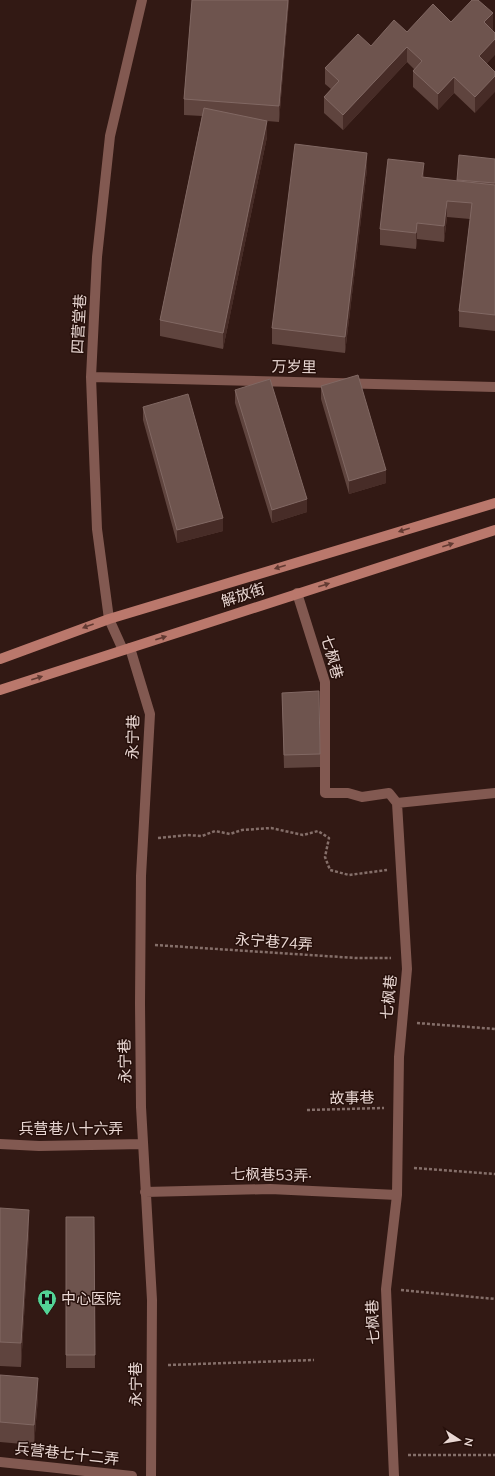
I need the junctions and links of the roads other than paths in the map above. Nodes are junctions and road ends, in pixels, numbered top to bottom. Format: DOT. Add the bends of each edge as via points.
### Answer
graph roads {
  1 [pos="142,0"];
  2 [pos="91,377"];
  3 [pos="495,387"];
  4 [pos="495,503"];
  5 [pos="495,530"];
  6 [pos="297,594"];
  7 [pos="109,619"];
  8 [pos="126,649"];
  9 [pos="0,659"];
  10 [pos="0,690"];
  11 [pos="495,793"];
  12 [pos="397,803"];
  13 [pos="0,1144"];
  14 [pos="143,1144"];
  15 [pos="145,1192"];
  16 [pos="397,1195"];
  17 [pos="0,1462"];
  18 [pos="132,1476"];
  19 [pos="151,1476"];
  20 [pos="394,1476"];
  1 -- 2 [label="street, 四营堂巷" via="110,136 97,257"];
  2 -- 3 [label="street, 万岁里"];
  2 -- 7 [label="street, 四营堂巷" via="97,529"];
  4 -- 7 [label="main road, 解放街, one-way"];
  6 -- 5 [label="main road, 解放街, one-way"];
  8 -- 6 [label="main road, 解放街, one-way"];
  6 -- 12 [label="street, 七枫巷" via="325,682 325,794 348,793 362,797 389,793"];
  7 -- 8 [label="street, 四营堂巷"];
  7 -- 9 [label="main road, 解放街, one-way"];
  10 -- 8 [label="main road, 解放街, one-way"];
  8 -- 14 [label="street, 永宁巷" via="150,714 140,944 140,1083"];
  11 -- 12 [label="street"];
  12 -- 16 [label="street, 七枫巷" via="407,969 401,1022"];
  13 -- 14 [label="street, 兵营巷八十六弄"];
  14 -- 15 [label="street, 永宁巷"];
  15 -- 16 [label="street, 七枫巷53弄·" via="270,1188"];
  15 -- 19 [label="street, 永宁巷" via="152,1300"];
  16 -- 20 [label="street, 七枫巷" via="386,1289"];
  17 -- 18 [label="street, 兵营巷七十二弄"];
}
